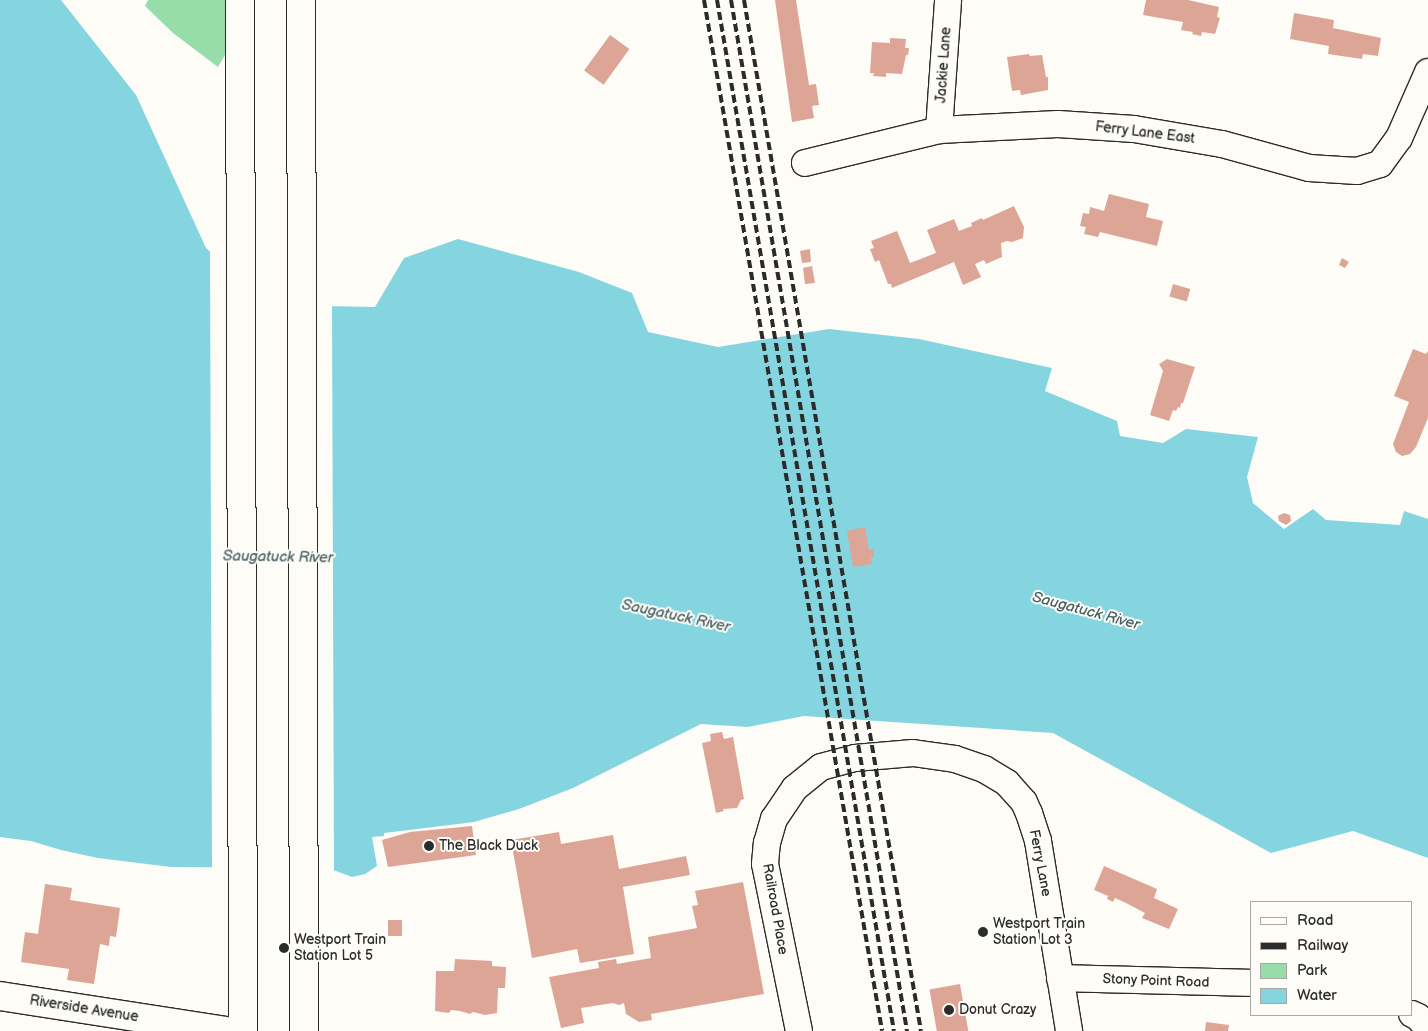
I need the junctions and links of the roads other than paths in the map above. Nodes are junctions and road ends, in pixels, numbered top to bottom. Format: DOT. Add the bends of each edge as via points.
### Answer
graph roads {
  1 [pos="240,0"];
  2 [pos="301,0"];
  3 [pos="948,0"];
  4 [pos="1428,72"];
  5 [pos="939,130"];
  6 [pos="805,163"];
  7 [pos="902,753"];
  8 [pos="1060,978"];
  9 [pos="1250,984"];
  10 [pos="0,996"];
  11 [pos="1413,1014"];
  12 [pos="1428,1029"];
  13 [pos="227,1031"];
  14 [pos="243,1031"];
  15 [pos="304,1031"];
  16 [pos="799,1031"];
  17 [pos="1068,1031"];
  1 -- 14 [label="main road"];
  2 -- 15 [label="main road"];
  3 -- 5 [label="street, Jackie Lane"];
  4 -- 5 [label="street, Ferry Lane East" via="1398,138 1380,164 1357,171 1309,168 1222,144 1134,129 1058,124"];
  5 -- 6 [label="street, Ferry Lane East"];
  7 -- 8 [label="street, Ferry Lane" via="940,756 969,763 997,776 1024,802 1038,841"];
  7 -- 16 [label="street, Railroad Place" via="843,760 821,767 795,788 780,808 770,830 765,853 767,877"];
  8 -- 9 [label="street, Stony Point Road"];
  8 -- 17 [label="street, Ferry Lane"];
  10 -- 13 [label="main road, Riverside Avenue"];
  11 -- 12 [label="street"];
}
